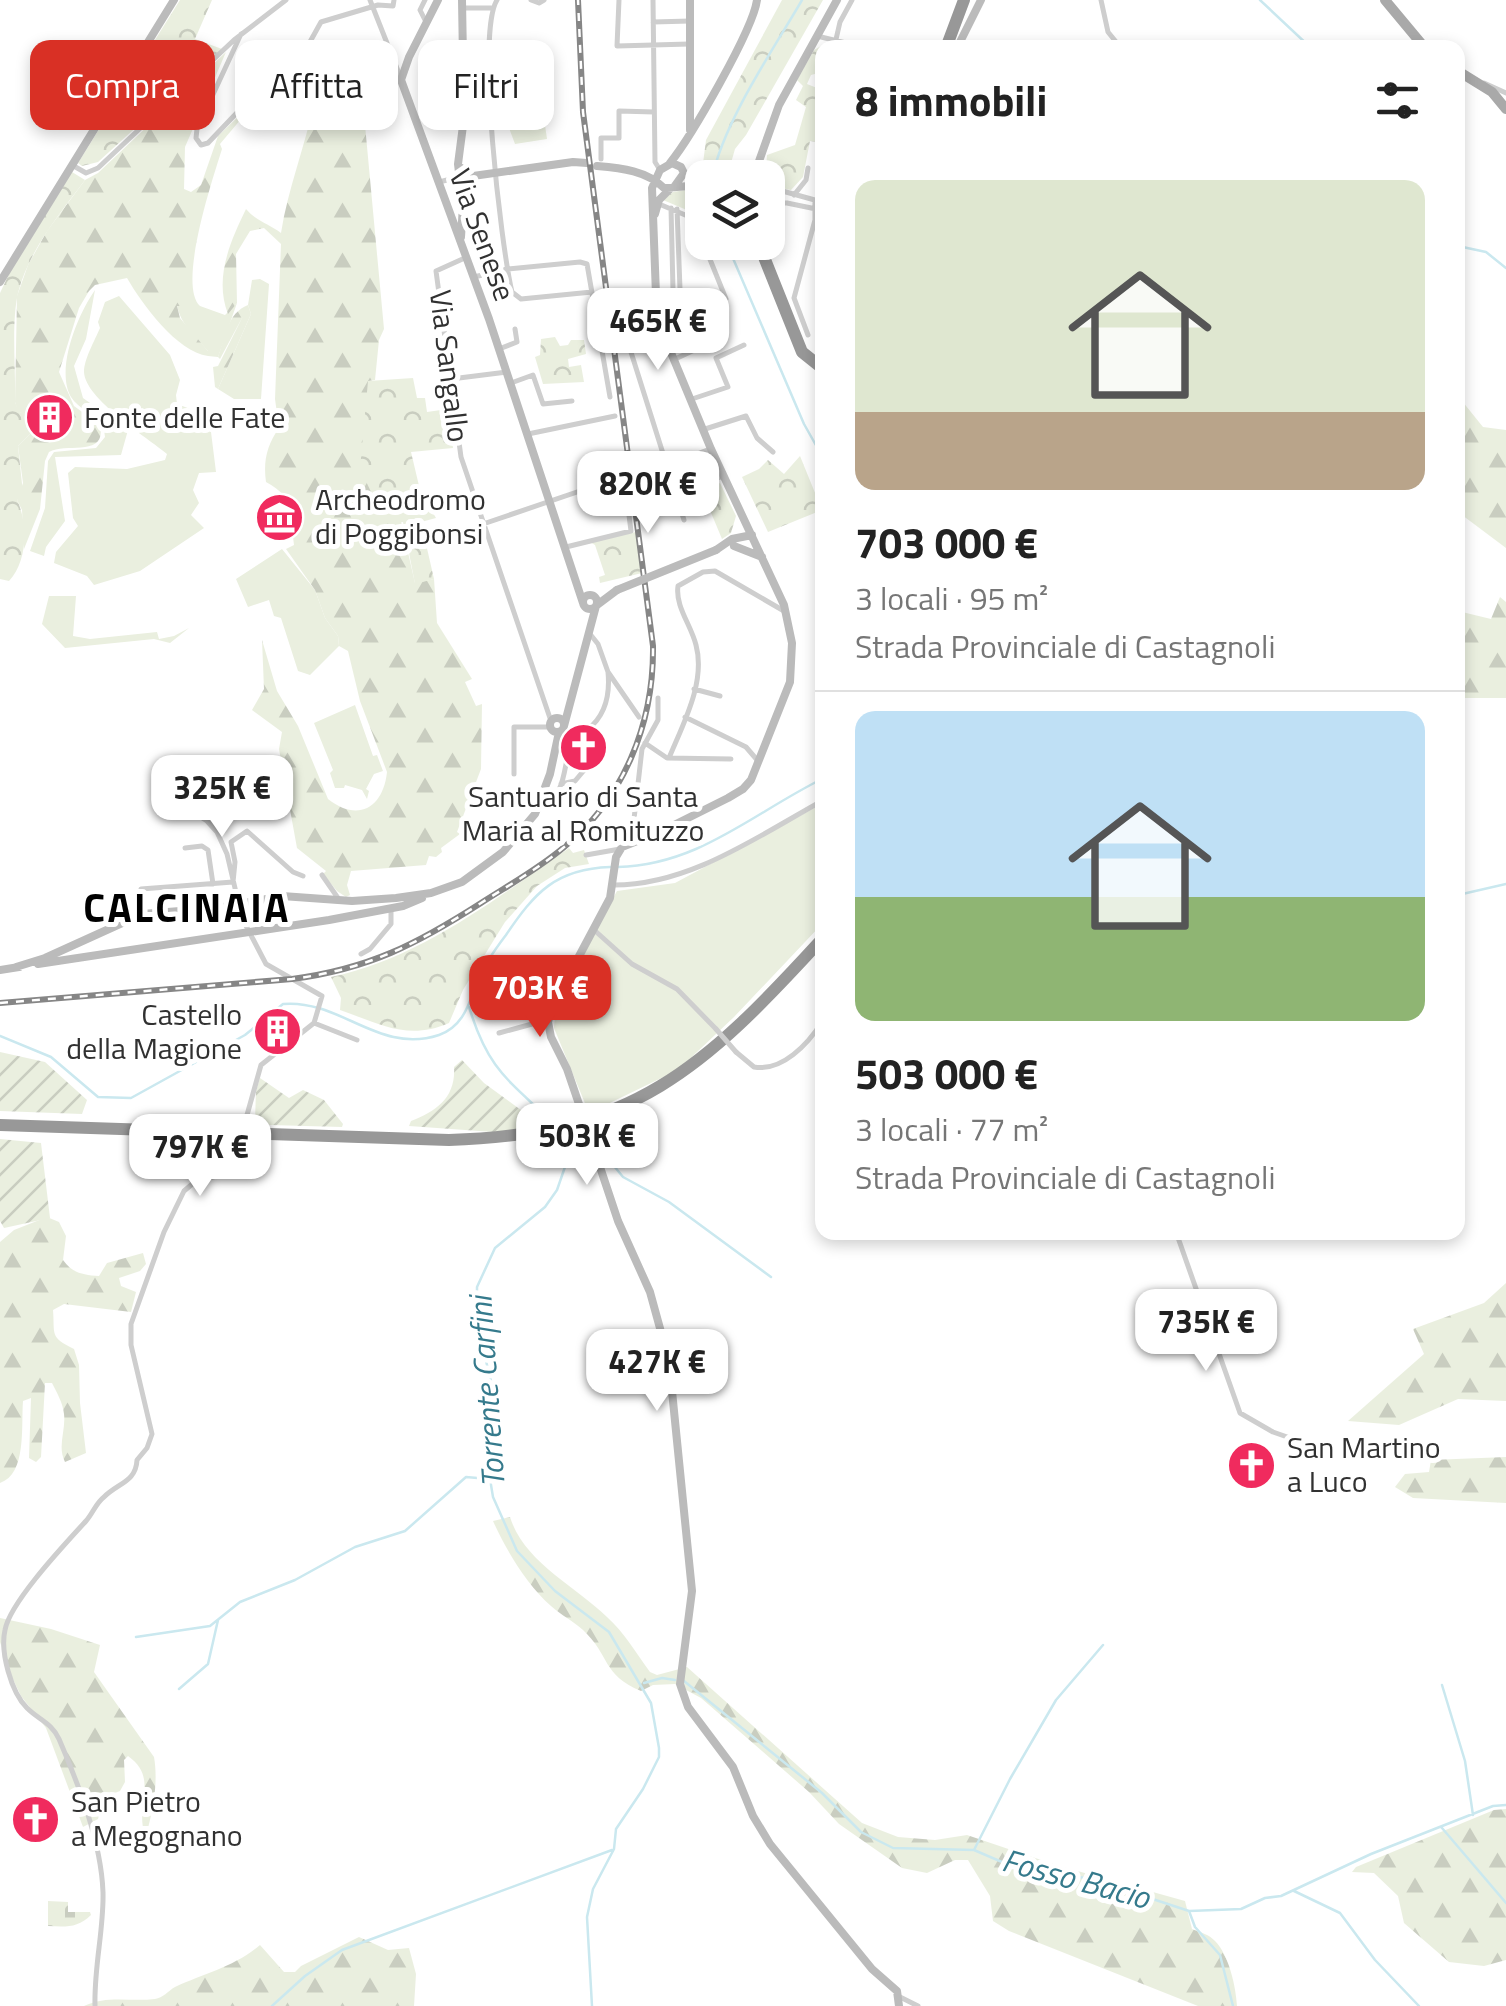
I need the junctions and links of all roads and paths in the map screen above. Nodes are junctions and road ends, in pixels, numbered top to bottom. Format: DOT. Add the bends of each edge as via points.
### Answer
graph roads {
  1 [pos="174,0"];
  2 [pos="286,0"];
  3 [pos="426,0"];
  4 [pos="438,0"];
  5 [pos="496,0"];
  6 [pos="532,0"];
  7 [pos="544,0"];
  8 [pos="619,0"];
  9 [pos="652,0"];
  10 [pos="690,0"];
  11 [pos="758,0"];
  12 [pos="837,0"];
  13 [pos="852,0"];
  14 [pos="961,0"];
  15 [pos="981,0"];
  16 [pos="1101,0"];
  17 [pos="1385,0"];
  18 [pos="372,2"];
  19 [pos="383,2"];
  20 [pos="393,3"];
  21 [pos="462,4"];
  22 [pos="492,8"];
  23 [pos="690,21"];
  24 [pos="426,22"];
  25 [pos="653,22"];
  26 [pos="240,34"];
  27 [pos="817,36"];
  28 [pos="463,40"];
  29 [pos="491,40"];
  30 [pos="826,40"];
  31 [pos="835,40"];
  32 [pos="946,40"];
  33 [pos="960,40"];
  34 [pos="1115,40"];
  35 [pos="1418,40"];
  36 [pos="690,44"];
  37 [pos="653,45"];
  38 [pos="1465,75"];
  39 [pos="401,80"];
  40 [pos="1476,82"];
  41 [pos="1506,94"];
  42 [pos="692,100"];
  43 [pos="704,110"];
  44 [pos="1506,110"];
  45 [pos="654,112"];
  46 [pos="463,130"];
  47 [pos="464,130"];
  48 [pos="491,130"];
  49 [pos="690,133"];
  50 [pos="761,156"];
  51 [pos="760,160"];
  52 [pos="762,160"];
  53 [pos="599,162"];
  54 [pos="587,163"];
  55 [pos="670,164"];
  56 [pos="72,165"];
  57 [pos="808,168"];
  58 [pos="496,174"];
  59 [pos="658,174"];
  60 [pos="684,175"];
  61 [pos="459,177"];
  62 [pos="439,182"];
  63 [pos="685,186"];
  64 [pos="673,187"];
  65 [pos="785,196"];
  66 [pos="792,200"];
  67 [pos="785,201"];
  68 [pos="655,202"];
  69 [pos="815,204"];
  70 [pos="463,206"];
  71 [pos="674,209"];
  72 [pos="450,212"];
  73 [pos="685,215"];
  74 [pos="815,218"];
  75 [pos="461,241"];
  76 [pos="467,257"];
  77 [pos="710,260"];
  78 [pos="765,260"];
  79 [pos="508,268"];
  80 [pos="474,278"];
  81 [pos="0,282"];
  82 [pos="592,292"];
  83 [pos="677,307"];
  84 [pos="658,310"];
  85 [pos="515,330"];
  86 [pos="808,336"];
  87 [pos="664,338"];
  88 [pos="705,344"];
  89 [pos="744,345"];
  90 [pos="500,349"];
  91 [pos="673,360"];
  92 [pos="815,362"];
  93 [pos="507,372"];
  94 [pos="450,379"];
  95 [pos="511,382"];
  96 [pos="610,397"];
  97 [pos="572,400"];
  98 [pos="689,400"];
  99 [pos="616,416"];
  100 [pos="702,430"];
  101 [pos="528,434"];
  102 [pos="710,449"];
  103 [pos="773,452"];
  104 [pos="666,466"];
  105 [pos="723,476"];
  106 [pos="675,494"];
  107 [pos="551,501"];
  108 [pos="738,508"];
  109 [pos="684,520"];
  110 [pos="483,524"];
  111 [pos="752,535"];
  112 [pos="733,543"];
  113 [pos="566,547"];
  114 [pos="762,558"];
  115 [pos="576,577"];
  116 [pos="774,582"];
  117 [pos="760,597"];
  118 [pos="594,601"];
  119 [pos="584,605"];
  120 [pos="787,612"];
  121 [pos="590,634"];
  122 [pos="608,672"];
  123 [pos="694,689"];
  124 [pos="720,696"];
  125 [pos="658,698"];
  126 [pos="685,716"];
  127 [pos="638,717"];
  128 [pos="777,720"];
  129 [pos="556,725"];
  130 [pos="645,743"];
  131 [pos="746,747"];
  132 [pos="669,758"];
  133 [pos="732,759"];
  134 [pos="591,762"];
  135 [pos="758,763"];
  136 [pos="514,774"];
  137 [pos="561,784"];
  138 [pos="158,790"];
  139 [pos="541,803"];
  140 [pos="815,804"];
  141 [pos="621,847"];
  142 [pos="185,848"];
  143 [pos="586,855"];
  144 [pos="322,875"];
  145 [pos="303,876"];
  146 [pos="233,882"];
  147 [pos="614,882"];
  148 [pos="213,884"];
  149 [pos="141,890"];
  150 [pos="340,900"];
  151 [pos="238,904"];
  152 [pos="396,904"];
  153 [pos="593,929"];
  154 [pos="249,932"];
  155 [pos="815,946"];
  156 [pos="68,948"];
  157 [pos="361,954"];
  158 [pos="815,955"];
  159 [pos="64,959"];
  160 [pos="16,968"];
  161 [pos="0,970"];
  162 [pos="556,997"];
  163 [pos="315,1021"];
  164 [pos="815,1030"];
  165 [pos="499,1032"];
  166 [pos="357,1040"];
  167 [pos="578,1121"];
  168 [pos="0,1127"];
  169 [pos="1179,1240"];
  170 [pos="1310,1444"];
  171 [pos="900,2001"];
  172 [pos="95,2005"];
  173 [pos="918,2006"];
  1 -- 56 [label="main road"];
  2 -- 26 [label="street"];
  3 -- 24 [label="street" via="420,10"];
  4 -- 24 [label="main road"];
  5 -- 22 [label="street"];
  6 -- 7 [label="street"];
  8 -- 37 [label="street" via="618,46"];
  9 -- 25 [label="street"];
  10 -- 23 [label="main road"];
  11 -- 43 [label="main road"];
  12 -- 27 [label="main road"];
  13 -- 31 [label="street"];
  14 -- 32 [label="highway"];
  15 -- 33 [label="main road"];
  16 -- 34 [label="street"];
  17 -- 35 [label="main road"];
  18 -- 19 [label="street"];
  18 -- 26 [label="street" via="322,21 307,51 200,145 197,129"];
  18 -- 39 [label="street"];
  19 -- 20 [label="street"];
  21 -- 22 [label="street"];
  21 -- 28 [label="main road"];
  22 -- 29 [label="street"];
  23 -- 25 [label="street"];
  23 -- 36 [label="main road"];
  24 -- 39 [label="main road"];
  25 -- 37 [label="street"];
  26 -- 56 [label="street" via="100,166 83,172"];
  27 -- 30 [label="street"];
  27 -- 50 [label="main road" via="779,105"];
  36 -- 37 [label="street"];
  36 -- 42 [label="main road"];
  37 -- 45 [label="street"];
  38 -- 40 [label="main road"];
  39 -- 62 [label="main road, Via Senese"];
  40 -- 41 [label="street"];
  40 -- 44 [label="main road"];
  42 -- 43 [label="main road"];
  42 -- 49 [label="main road"];
  43 -- 49 [label="main road"];
  45 -- 53 [label="street" via="619,111 619,138 601,138"];
  45 -- 59 [label="street"];
  46 -- 61 [label="main road"];
  47 -- 58 [label="main road" via="462,175"];
  48 -- 58 [label="street"];
  49 -- 55 [label="main road"];
  50 -- 51 [label="main road"];
  50 -- 52 [label="main road"];
  53 -- 59 [label="main road"];
  54 -- 58 [label="main road"];
  55 -- 59 [label="main road"];
  55 -- 60 [label="main road"];
  56 -- 81 [label="main road"];
  57 -- 66 [label="street"];
  58 -- 79 [label="street"];
  59 -- 64 [label="main road" via="662,187"];
  59 -- 68 [label="main road"];
  60 -- 64 [label="main road"];
  61 -- 62 [label="street"];
  61 -- 70 [label="main road"];
  62 -- 72 [label="main road, Via Senese"];
  63 -- 64 [label="main road"];
  64 -- 68 [label="main road"];
  65 -- 66 [label="street"];
  66 -- 67 [label="street"];
  66 -- 69 [label="street"];
  68 -- 71 [label="street"];
  68 -- 84 [label="main road"];
  70 -- 72 [label="main road" via="457,217"];
  70 -- 75 [label="main road"];
  71 -- 73 [label="street"];
  71 -- 83 [label="street"];
  72 -- 75 [label="main road, Via Senese"];
  74 -- 86 [label="street" via="794,298"];
  75 -- 76 [label="main road, Via Senese"];
  76 -- 80 [label="main road, Via Senese"];
  76 -- 94 [label="street, Via Sangallo" via="436,270"];
  77 -- 83 [label="street" via="726,300"];
  78 -- 92 [label="highway" via="802,352"];
  79 -- 80 [label="street"];
  79 -- 82 [label="street" via="520,299"];
  79 -- 82 [label="street" via="584,262"];
  80 -- 90 [label="main road, Via Senese"];
  82 -- 96 [label="street"];
  83 -- 84 [label="street"];
  84 -- 87 [label="main road"];
  85 -- 90 [label="street, Via Senese" via="517,342"];
  87 -- 91 [label="main road"];
  87 -- 104 [label="street" via="630,349"];
  88 -- 91 [label="street"];
  89 -- 98 [label="street" via="716,358 728,386"];
  90 -- 93 [label="main road, Via Senese"];
  91 -- 98 [label="main road"];
  93 -- 94 [label="street"];
  93 -- 95 [label="main road, Via Senese"];
  94 -- 110 [label="street, Via Sangallo" via="460,456"];
  95 -- 97 [label="street" via="533,375 543,404"];
  95 -- 101 [label="main road, Via Senese"];
  98 -- 100 [label="main road"];
  99 -- 101 [label="street"];
  100 -- 102 [label="main road"];
  100 -- 103 [label="street" via="746,416"];
  101 -- 107 [label="main road, Via Senese"];
  102 -- 104 [label="street"];
  102 -- 105 [label="main road"];
  104 -- 106 [label="street"];
  105 -- 106 [label="street"];
  105 -- 108 [label="main road"];
  106 -- 109 [label="street"];
  107 -- 110 [label="street"];
  107 -- 113 [label="main road, Via Senese"];
  107 -- 113 [label="street" via="624,476 631,531"];
  108 -- 111 [label="main road"];
  108 -- 112 [label="main road"];
  110 -- 129 [label="street, Via Sangallo"];
  111 -- 112 [label="main road"];
  111 -- 114 [label="main road"];
  112 -- 114 [label="main road"];
  112 -- 118 [label="main road, bridge"];
  113 -- 115 [label="main road, Via Senese"];
  114 -- 116 [label="main road"];
  115 -- 118 [label="main road, Via Senese"];
  115 -- 119 [label="main road, Via Senese"];
  116 -- 117 [label="street"];
  116 -- 120 [label="main road"];
  117 -- 120 [label="street"];
  117 -- 123 [label="street" via="712,571 678,586 698,654"];
  118 -- 119 [label="main road" via="586,597"];
  118 -- 121 [label="main road, Via Senese"];
  119 -- 121 [label="main road, Via Senese"];
  120 -- 128 [label="main road" via="792,664"];
  121 -- 122 [label="street"];
  121 -- 129 [label="main road, Via Senese" via="571,706"];
  122 -- 127 [label="street"];
  122 -- 137 [label="street" via="604,708 573,740"];
  123 -- 124 [label="street"];
  123 -- 126 [label="street"];
  125 -- 130 [label="street" via="658,720"];
  126 -- 131 [label="street"];
  126 -- 132 [label="street"];
  128 -- 131 [label="street" via="760,743"];
  128 -- 135 [label="main road"];
  129 -- 136 [label="street" via="514,727"];
  129 -- 139 [label="main road"];
  130 -- 132 [label="street"];
  130 -- 141 [label="street" via="634,819"];
  131 -- 135 [label="street"];
  132 -- 133 [label="street"];
  134 -- 137 [label="street" via="576,780"];
  135 -- 141 [label="main road" via="740,791"];
  137 -- 139 [label="street" via="553,799"];
  138 -- 146 [label="street" via="213,827"];
  139 -- 152 [label="main road" via="497,857 466,880"];
  140 -- 147 [label="street" via="682,874 649,884"];
  141 -- 143 [label="street"];
  141 -- 147 [label="main road"];
  142 -- 148 [label="street" via="207,848"];
  144 -- 150 [label="street"];
  145 -- 146 [label="street" via="247,831 231,842"];
  146 -- 148 [label="street"];
  146 -- 151 [label="street"];
  147 -- 153 [label="main road"];
  148 -- 149 [label="street"];
  150 -- 151 [label="main road" via="282,896"];
  150 -- 152 [label="main road"];
  151 -- 154 [label="street"];
  151 -- 156 [label="main road" via="138,915"];
  152 -- 154 [label="main road"];
  152 -- 157 [label="street" via="390,926"];
  153 -- 162 [label="main road"];
  153 -- 164 [label="street, bridge" via="632,964 677,989 754,1067 772,1067"];
  154 -- 159 [label="main road"];
  154 -- 163 [label="street" via="269,968 322,998"];
  155 -- 167 [label="highway" via="705,1058 636,1101"];
  156 -- 159 [label="main road"];
  156 -- 160 [label="main road"];
  158 -- 167 [label="highway" via="736,1038 680,1083 638,1106"];
  159 -- 160 [label="main road"];
  160 -- 161 [label="main road"];
  162 -- 165 [label="street" via="532,1024"];
  162 -- 167 [label="main road" via="549,1031 578,1100"];
  163 -- 166 [label="street"];
  163 -- 172 [label="street, bridge" via="260,1066 237,1172 197,1180 184,1191 148,1275 130,1334 152,1434 137,1470 66,1541 4,1632 14,1685 58,1738 100,1867"];
  167 -- 168 [label="highway" via="504,1145 451,1146"];
  167 -- 171 [label="main road, bridge" via="650,1292 669,1361 692,1591 680,1684 684,1698 733,1767 757,1824 791,1874"];
  169 -- 170 [label="street" via="1240,1413"];
  171 -- 173 [label="street"];
}
